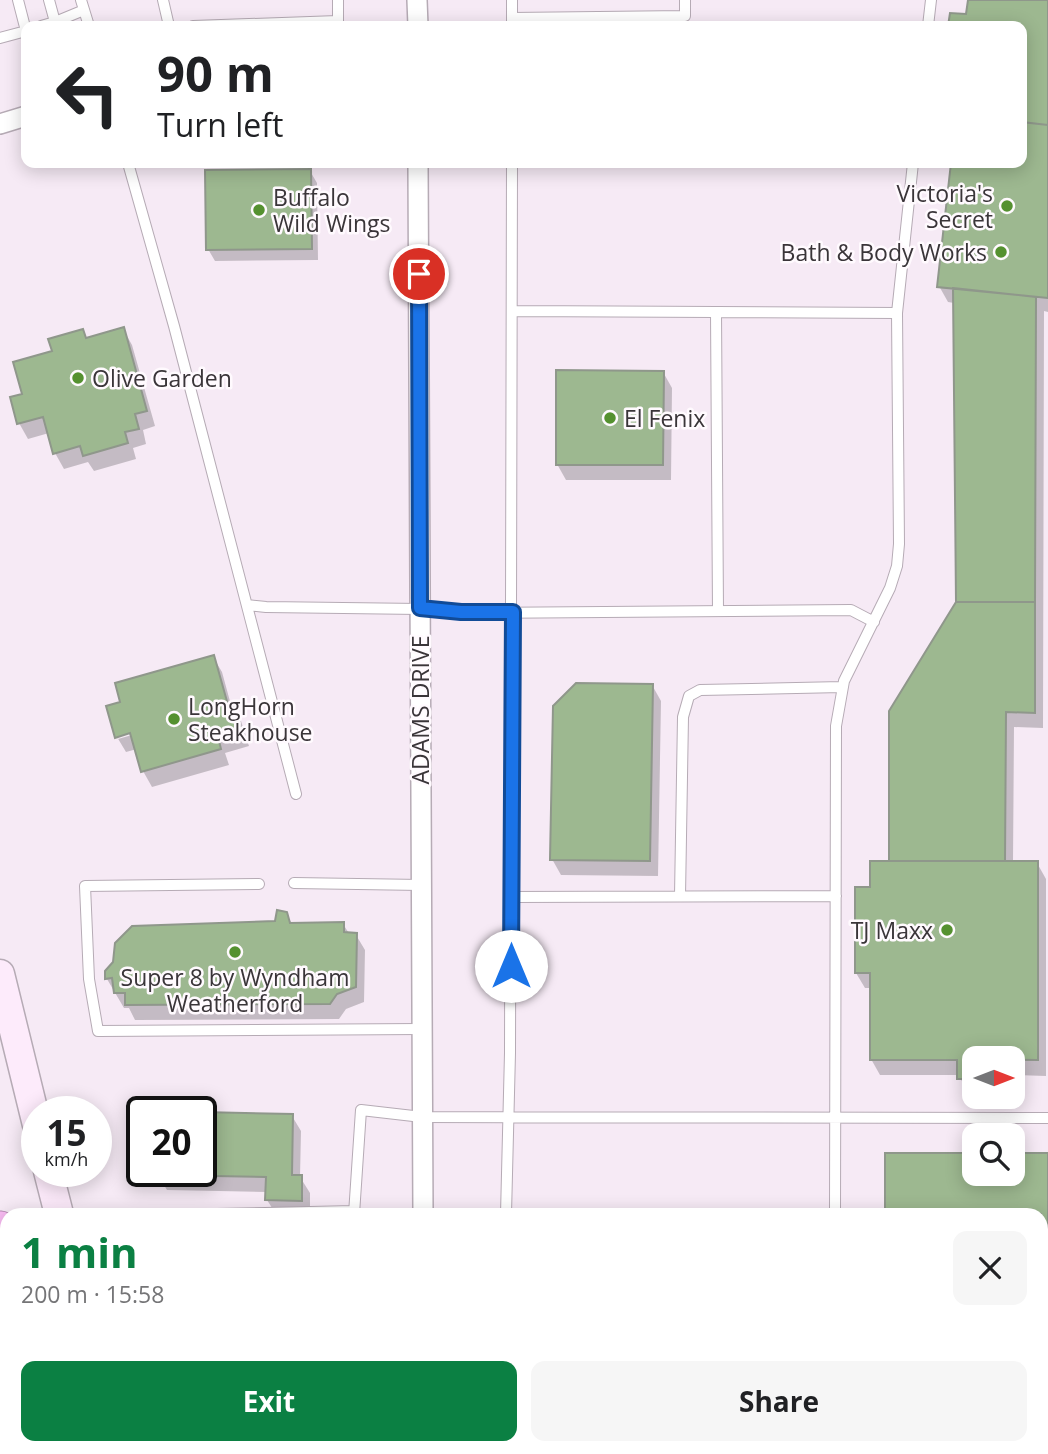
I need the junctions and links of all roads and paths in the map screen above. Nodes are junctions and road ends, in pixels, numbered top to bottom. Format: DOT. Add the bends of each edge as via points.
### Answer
graph roads {
  1 [pos="18,0"];
  2 [pos="49,0"];
  3 [pos="163,0"];
  4 [pos="338,0"];
  5 [pos="418,0"];
  6 [pos="512,0"];
  7 [pos="685,0"];
  8 [pos="931,0"];
  9 [pos="82,5"];
  10 [pos="23,21"];
  11 [pos="55,21"];
  12 [pos="57,21"];
  13 [pos="168,21"];
  14 [pos="338,21"];
  15 [pos="418,21"];
  16 [pos="512,21"];
  17 [pos="541,21"];
  18 [pos="929,21"];
  19 [pos="21,32"];
  20 [pos="0,38"];
  21 [pos="21,118"];
  22 [pos="0,124"];
  23 [pos="129,168"];
  24 [pos="418,168"];
  25 [pos="512,168"];
  26 [pos="912,168"];
  27 [pos="513,311"];
  28 [pos="716,312"];
  29 [pos="897,313"];
  30 [pos="247,605"];
  31 [pos="420,608"];
  32 [pos="718,611"];
  33 [pos="513,612"];
  34 [pos="874,622"];
  35 [pos="842,687"];
  36 [pos="296,794"];
  37 [pos="294,883"];
  38 [pos="259,884"];
  39 [pos="421,885"];
  40 [pos="680,896"];
  41 [pos="836,896"];
  42 [pos="511,897"];
  43 [pos="0,974"];
  44 [pos="422,1029"];
  45 [pos="30,1096"];
  46 [pos="835,1116"];
  47 [pos="422,1117"];
  48 [pos="510,1117"];
  49 [pos="1048,1118"];
  50 [pos="52,1187"];
  51 [pos="57,1208"];
  52 [pos="354,1208"];
  53 [pos="423,1208"];
  54 [pos="506,1208"];
  55 [pos="835,1208"];
  1 -- 10 [label="lane"];
  2 -- 11 [label="lane"];
  3 -- 13 [label="lane"];
  4 -- 14 [label="lane"];
  5 -- 15 [label="street"];
  6 -- 16 [label="lane"];
  7 -- 17 [label="lane" via="685,16"];
  8 -- 18 [label="lane"];
  9 -- 12 [label="lane"];
  19 -- 20 [label="lane"];
  21 -- 22 [label="street"];
  23 -- 30 [label="lane"];
  24 -- 31 [label="street, ADAMS DRIVE"];
  25 -- 27 [label="lane"];
  26 -- 29 [label="lane"];
  27 -- 28 [label="lane"];
  27 -- 33 [label="lane"];
  28 -- 29 [label="lane"];
  28 -- 32 [label="lane"];
  29 -- 34 [label="lane" via="899,544 890,588"];
  30 -- 31 [label="lane"];
  30 -- 36 [label="lane"];
  31 -- 33 [label="lane"];
  31 -- 39 [label="street, ADAMS DRIVE"];
  32 -- 33 [label="lane"];
  32 -- 34 [label="lane" via="851,610"];
  33 -- 42 [label="lane"];
  34 -- 35 [label="lane"];
  35 -- 40 [label="lane" via="700,690 689,696 683,717"];
  35 -- 41 [label="lane" via="836,726"];
  37 -- 39 [label="lane"];
  38 -- 44 [label="lane" via="85,886 89,979 98,1031"];
  39 -- 44 [label="street, ADAMS DRIVE"];
  40 -- 41 [label="lane"];
  40 -- 42 [label="lane"];
  41 -- 46 [label="lane"];
  42 -- 48 [label="lane"];
  43 -- 45 [label="main road"];
  44 -- 47 [label="street, ADAMS DRIVE"];
  46 -- 48 [label="lane"];
  46 -- 49 [label="lane"];
  46 -- 55 [label="lane"];
  47 -- 48 [label="lane"];
  47 -- 52 [label="lane" via="361,1110"];
  47 -- 53 [label="street, ADAMS DRIVE"];
  48 -- 54 [label="lane"];
  50 -- 51 [label="main road"];
}
